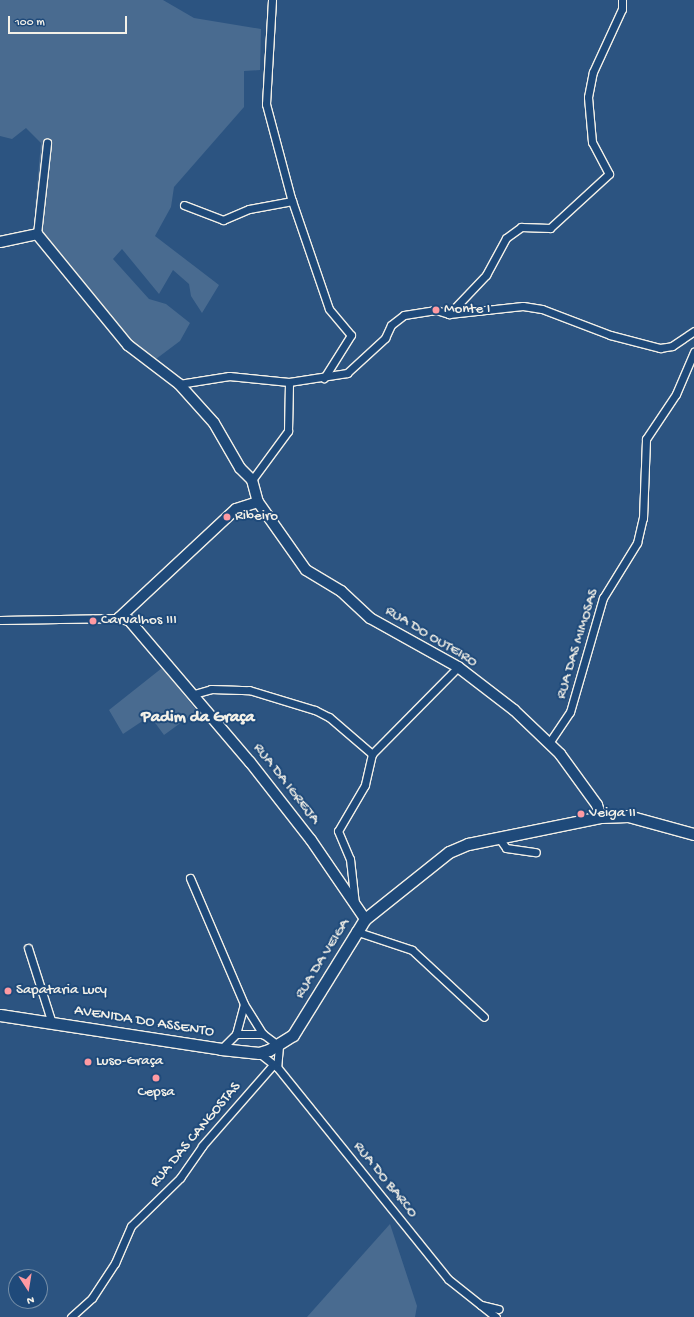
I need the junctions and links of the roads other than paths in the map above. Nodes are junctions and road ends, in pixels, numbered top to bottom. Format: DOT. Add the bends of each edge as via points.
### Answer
graph roads {
  1 [pos="272,0"];
  2 [pos="622,0"];
  3 [pos="47,143"];
  4 [pos="292,201"];
  5 [pos="184,204"];
  6 [pos="37,234"];
  7 [pos="0,242"];
  8 [pos="449,314"];
  9 [pos="694,331"];
  10 [pos="694,352"];
  11 [pos="324,378"];
  12 [pos="289,382"];
  13 [pos="179,384"];
  14 [pos="252,480"];
  15 [pos="258,502"];
  16 [pos="119,618"];
  17 [pos="0,620"];
  18 [pos="458,667"];
  19 [pos="194,694"];
  20 [pos="549,743"];
  21 [pos="372,754"];
  22 [pos="601,817"];
  23 [pos="694,834"];
  24 [pos="499,838"];
  25 [pos="536,852"];
  26 [pos="190,878"];
  27 [pos="355,904"];
  28 [pos="365,919"];
  29 [pos="355,931"];
  30 [pos="28,948"];
  31 [pos="244,1004"];
  32 [pos="0,1015"];
  33 [pos="484,1017"];
  34 [pos="52,1023"];
  35 [pos="236,1034"];
  36 [pos="263,1034"];
  37 [pos="279,1046"];
  38 [pos="221,1049"];
  39 [pos="259,1053"];
  40 [pos="274,1067"];
  41 [pos="479,1305"];
  42 [pos="499,1309"];
  43 [pos="71,1317"];
  44 [pos="496,1317"];
  1 -- 4 [label="street" via="266,104"];
  2 -- 8 [label="street" via="622,9 592,72 588,97 592,142 609,174 550,228 521,226 506,238 486,276"];
  3 -- 6 [label="street"];
  4 -- 5 [label="street" via="249,209 223,220"];
  4 -- 11 [label="street" via="329,309 350,335"];
  6 -- 7 [label="street"];
  6 -- 13 [label="street" via="128,345"];
  8 -- 9 [label="street" via="523,306 542,309 610,335 660,348 672,346"];
  8 -- 11 [label="street" via="436,310 404,315 391,326 385,338 347,373"];
  10 -- 20 [label="street, RUA DAS MIMOSAS" via="676,394 646,438 643,518 637,543 603,598 570,712"];
  11 -- 12 [label="street"];
  12 -- 13 [label="street" via="229,376"];
  12 -- 14 [label="street" via="288,432"];
  13 -- 14 [label="street" via="214,423 240,468"];
  14 -- 15 [label="street, RUA DO OUTEIRO"];
  15 -- 16 [label="street" via="236,509"];
  15 -- 18 [label="street, RUA DO OUTEIRO" via="306,570 340,591 370,618"];
  16 -- 17 [label="street"];
  16 -- 19 [label="street, RUA DA IGREJA" via="129,620"];
  18 -- 20 [label="street, RUA DO OUTEIRO" via="514,710"];
  18 -- 21 [label="street"];
  19 -- 21 [label="street" via="211,689 249,690 315,710 329,717"];
  19 -- 27 [label="street, RUA DA IGREJA" via="311,840"];
  20 -- 22 [label="street, RUA DO OUTEIRO" via="597,805"];
  21 -- 27 [label="street" via="365,785 338,831 350,859"];
  22 -- 23 [label="main road, RUA DA VEIGA" via="628,816"];
  22 -- 24 [label="main road, RUA DA VEIGA"];
  24 -- 25 [label="street" via="506,848"];
  24 -- 28 [label="main road, RUA DA VEIGA" via="468,844 449,852"];
  26 -- 31 [label="street"];
  27 -- 28 [label="street, RUA DA IGREJA"];
  28 -- 29 [label="main road, RUA DA VEIGA"];
  29 -- 33 [label="street" via="412,950"];
  29 -- 37 [label="main road, RUA DA VEIGA" via="293,1035"];
  30 -- 34 [label="street"];
  31 -- 35 [label="street"];
  31 -- 36 [label="street"];
  32 -- 34 [label="main road, AVENIDA DO ASSENTO"];
  34 -- 38 [label="main road, AVENIDA DO ASSENTO"];
  35 -- 36 [label="street"];
  35 -- 38 [label="street"];
  36 -- 37 [label="street"];
  37 -- 39 [label="main road, RUA DA VEIGA"];
  37 -- 40 [label="street"];
  38 -- 39 [label="main road, AVENIDA DO ASSENTO"];
  39 -- 40 [label="street, RUA DO BARCO"];
  40 -- 41 [label="street, RUA DO BARCO" via="448,1279"];
  40 -- 43 [label="street, RUA DAS CANGOSTAS" via="202,1146 180,1178 131,1226 115,1263 92,1298"];
  41 -- 42 [label="street, RUA DO BARCO"];
  41 -- 44 [label="street, RUA DO BARCO"];
}
